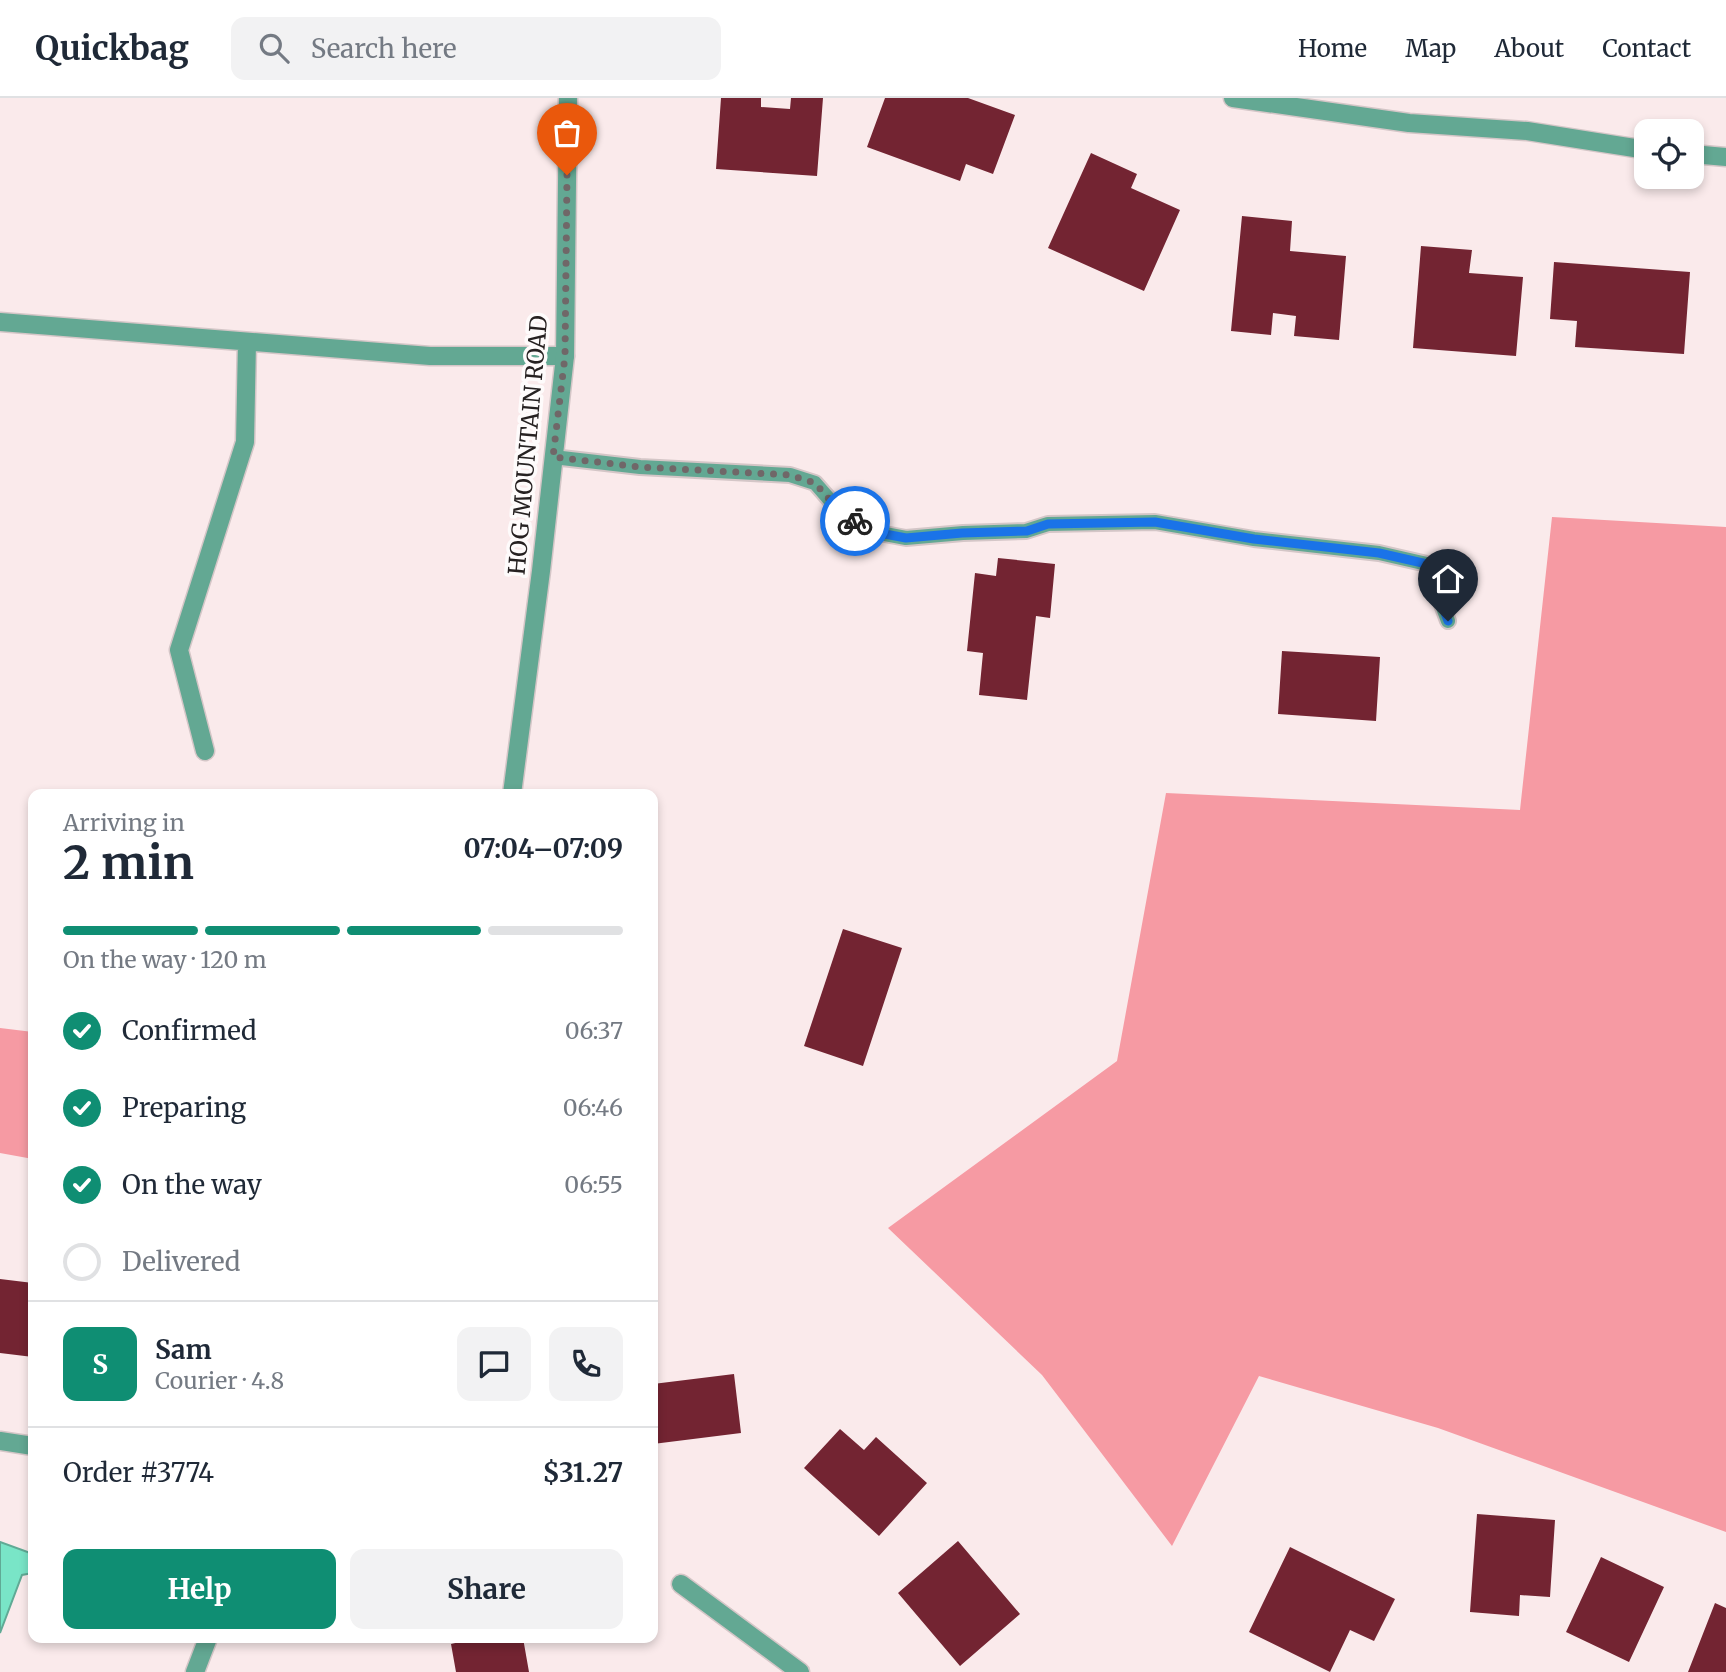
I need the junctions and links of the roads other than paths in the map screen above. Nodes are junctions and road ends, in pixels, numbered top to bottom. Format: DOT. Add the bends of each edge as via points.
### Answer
graph roads {
  1 [pos="568,98"];
  2 [pos="1233,98"];
  3 [pos="1634,148"];
  4 [pos="1704,155"];
  5 [pos="1726,158"];
  6 [pos="0,322"];
  7 [pos="247,342"];
  8 [pos="565,356"];
  9 [pos="553,457"];
  10 [pos="1448,621"];
  11 [pos="205,751"];
  12 [pos="513,789"];
  13 [pos="0,1441"];
  14 [pos="28,1445"];
  15 [pos="681,1584"];
  16 [pos="206,1643"];
  17 [pos="195,1672"];
  18 [pos="800,1672"];
  1 -- 8 [label="street, HOG MOUNTAIN ROAD"];
  2 -- 3 [label="street" via="1409,123 1527,131"];
  4 -- 5 [label="street"];
  6 -- 7 [label="street"];
  7 -- 8 [label="street" via="430,356"];
  7 -- 11 [label="street" via="245,442 179,650"];
  8 -- 9 [label="street, HOG MOUNTAIN ROAD"];
  9 -- 10 [label="lane" via="790,475 815,483 836,507 869,531 906,538 1027,531 1048,524 1155,522 1379,553 1427,564"];
  9 -- 12 [label="street, HOG MOUNTAIN ROAD"];
  13 -- 14 [label="street"];
  15 -- 18 [label="street"];
  16 -- 17 [label="street"];
}
